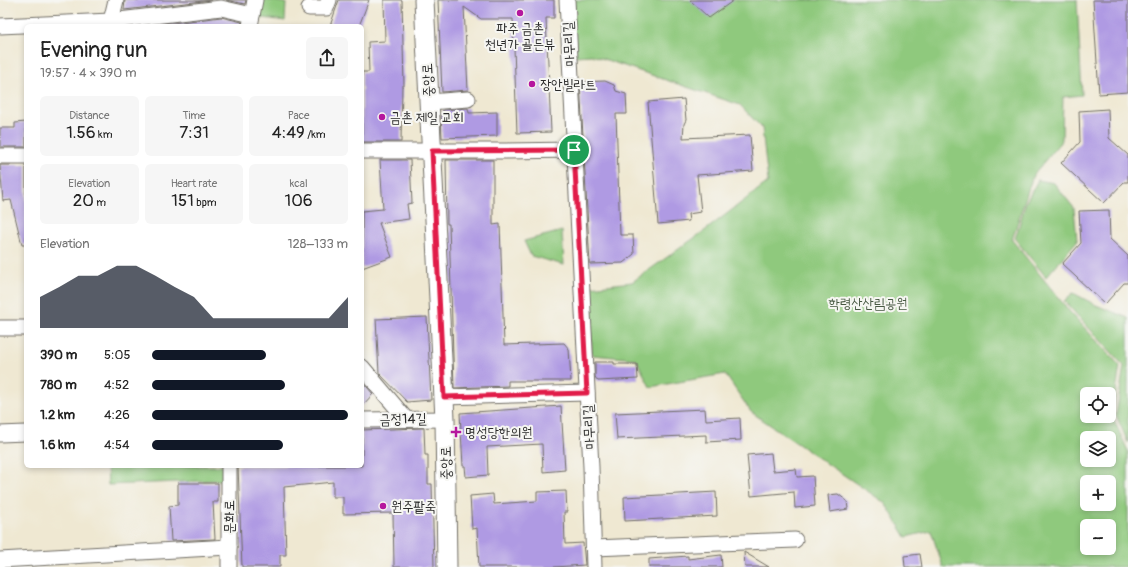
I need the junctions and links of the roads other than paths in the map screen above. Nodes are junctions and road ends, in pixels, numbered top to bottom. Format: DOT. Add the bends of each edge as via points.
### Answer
graph roads {
  1 [pos="116,0"];
  2 [pos="255,0"];
  3 [pos="329,0"];
  4 [pos="424,0"];
  5 [pos="567,0"];
  6 [pos="309,8"];
  7 [pos="251,20"];
  8 [pos="108,23"];
  9 [pos="72,24"];
  10 [pos="24,25"];
  11 [pos="0,26"];
  12 [pos="468,99"];
  13 [pos="430,102"];
  14 [pos="574,150"];
  15 [pos="364,151"];
  16 [pos="432,151"];
  17 [pos="0,156"];
  18 [pos="24,156"];
  19 [pos="0,328"];
  20 [pos="24,328"];
  21 [pos="364,368"];
  22 [pos="587,393"];
  23 [pos="444,397"];
  24 [pos="406,419"];
  25 [pos="445,419"];
  26 [pos="364,420"];
  27 [pos="24,433"];
  28 [pos="0,434"];
  29 [pos="229,468"];
  30 [pos="795,540"];
  31 [pos="229,547"];
  32 [pos="594,548"];
  33 [pos="0,560"];
  34 [pos="228,567"];
  35 [pos="447,567"];
  36 [pos="594,567"];
  1 -- 8 [label="street"];
  2 -- 7 [label="street"];
  3 -- 6 [label="street" via="326,8"];
  4 -- 13 [label="main road, 중앙로"];
  5 -- 14 [label="street, 마무리길"];
  7 -- 8 [label="street" via="221,8"];
  8 -- 9 [label="street"];
  10 -- 11 [label="street"];
  12 -- 13 [label="street"];
  13 -- 16 [label="main road, 중앙로"];
  14 -- 16 [label="street"];
  14 -- 22 [label="street, 마무리길"];
  15 -- 16 [label="street"];
  16 -- 23 [label="main road, 중앙로"];
  17 -- 18 [label="street"];
  19 -- 20 [label="street"];
  21 -- 24 [label="street"];
  22 -- 23 [label="street"];
  22 -- 32 [label="street, 마무리길"];
  23 -- 25 [label="main road, 중앙로"];
  24 -- 25 [label="street, 금정14길"];
  24 -- 26 [label="street, 금정14길"];
  25 -- 35 [label="main road, 중앙로"];
  27 -- 28 [label="street"];
  29 -- 31 [label="street, 문화로"];
  30 -- 32 [label="street"];
  31 -- 33 [label="street"];
  31 -- 34 [label="street, 문화로"];
  32 -- 36 [label="street, 마무리길"];
}
